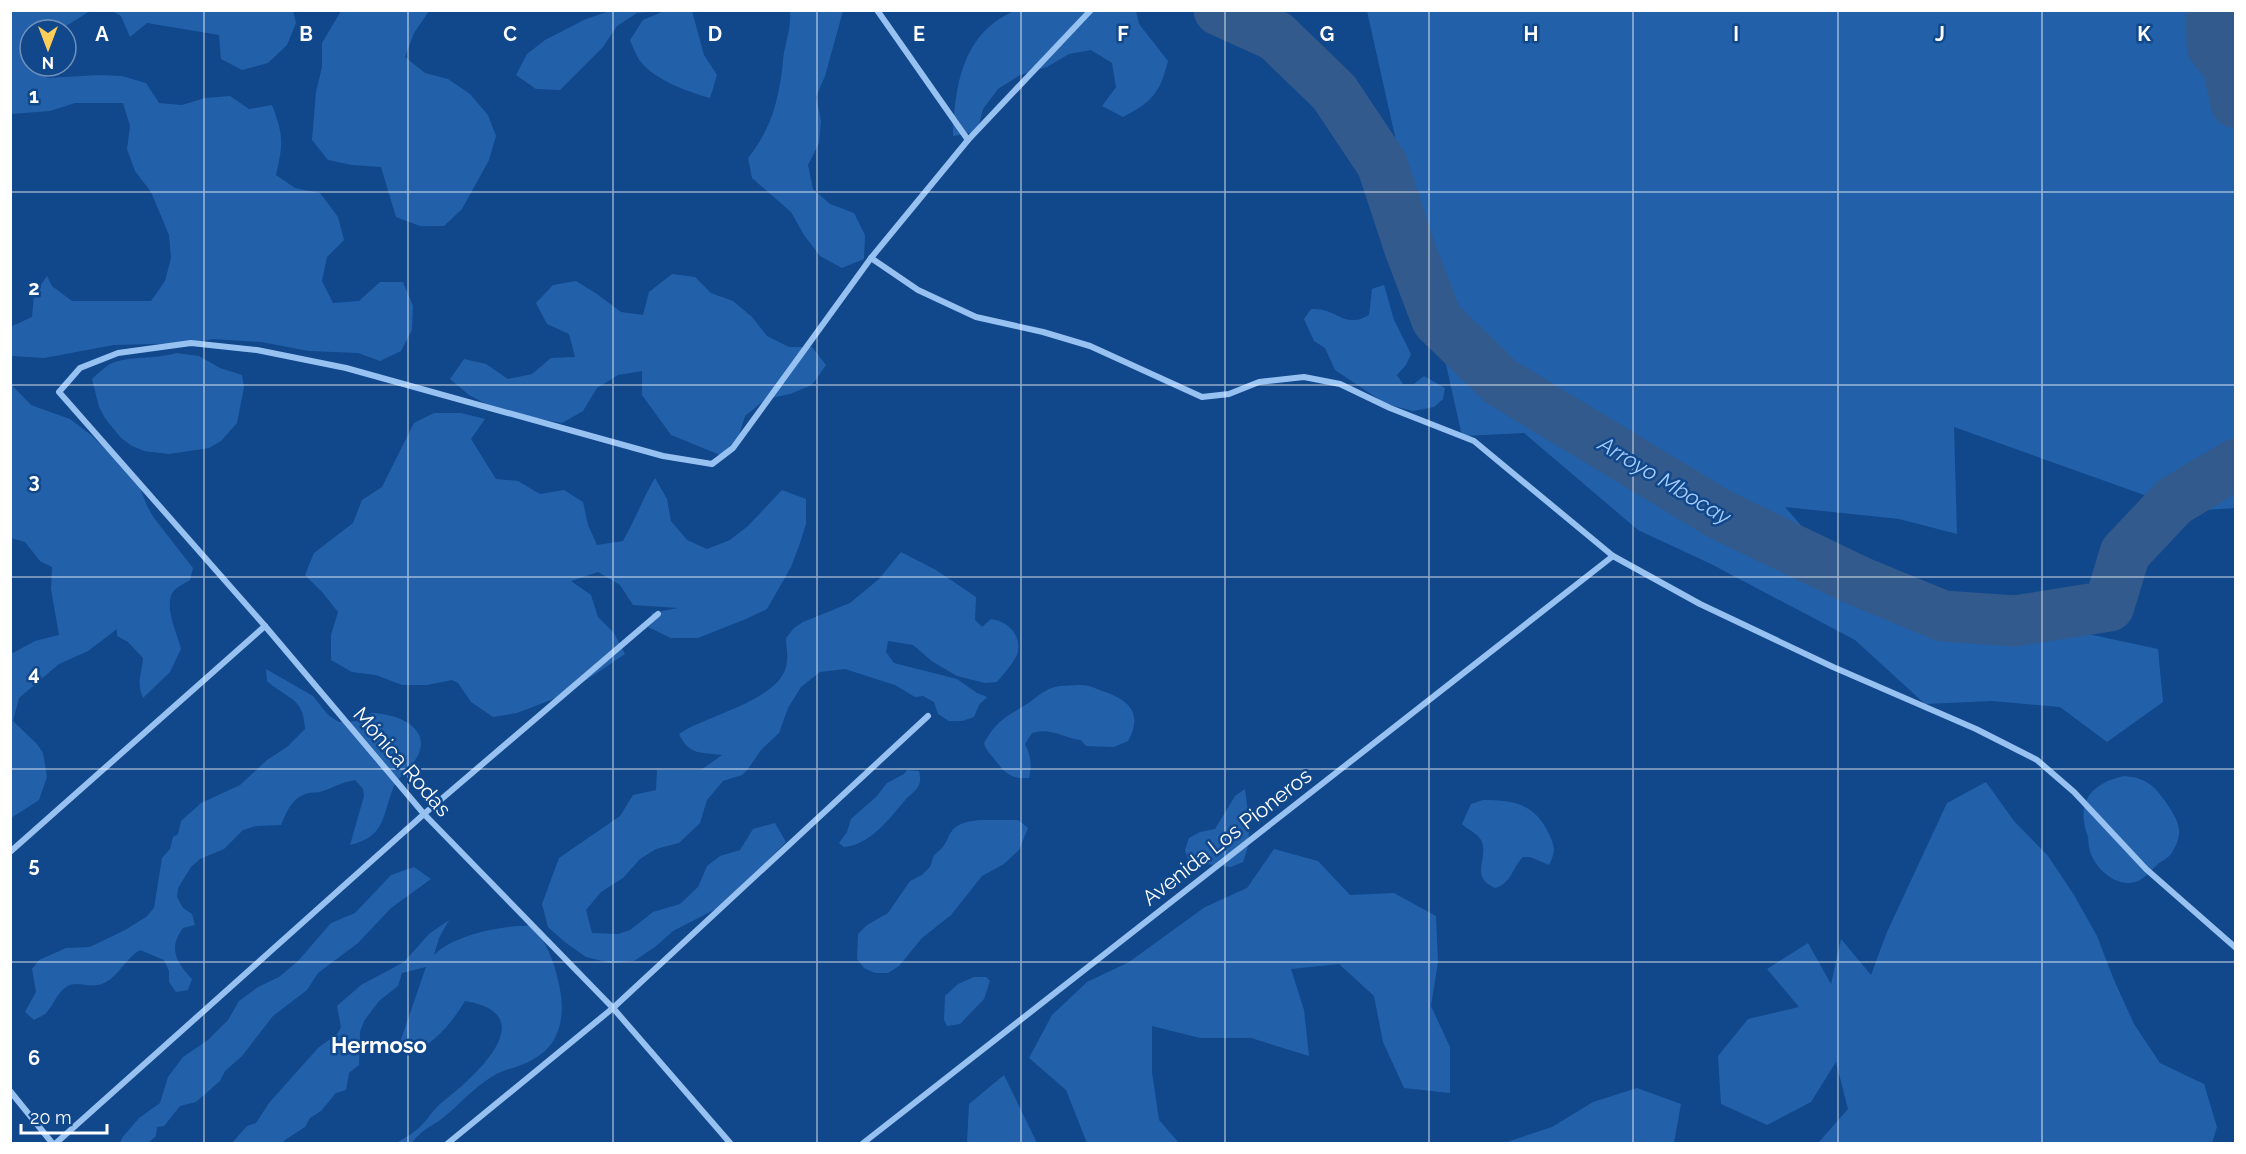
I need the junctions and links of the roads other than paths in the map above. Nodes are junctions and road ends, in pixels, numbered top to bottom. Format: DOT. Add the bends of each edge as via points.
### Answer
graph roads {
  1 [pos="877,10"];
  2 [pos="1091,10"];
  3 [pos="968,140"];
  4 [pos="871,258"];
  5 [pos="1613,556"];
  6 [pos="658,614"];
  7 [pos="265,626"];
  8 [pos="928,716"];
  9 [pos="424,814"];
  10 [pos="10,852"];
  11 [pos="2235,948"];
  12 [pos="613,1008"];
  13 [pos="10,1091"];
  14 [pos="54,1143"];
  15 [pos="447,1143"];
  16 [pos="730,1143"];
  17 [pos="862,1143"];
  1 -- 3 [label="street"];
  2 -- 3 [label="street"];
  3 -- 4 [label="street"];
  4 -- 5 [label="street" via="918,290 976,317 1090,345 1202,397 1229,394 1259,382 1304,377 1340,384 1474,441"];
  4 -- 7 [label="street, Mónica Rodas" via="733,448 712,464 663,456 346,368 257,350 191,343 118,353 80,368 59,392"];
  5 -- 11 [label="street" via="1700,604 2037,760 2074,792 2146,869"];
  5 -- 17 [label="street, Avenida Los Pioneros"];
  6 -- 9 [label="street"];
  7 -- 9 [label="street, Mónica Rodas"];
  7 -- 10 [label="street"];
  8 -- 12 [label="street"];
  9 -- 12 [label="street, Mónica Rodas"];
  9 -- 14 [label="street"];
  12 -- 15 [label="street"];
  12 -- 16 [label="street, Mónica Rodas"];
  13 -- 14 [label="street"];
}
